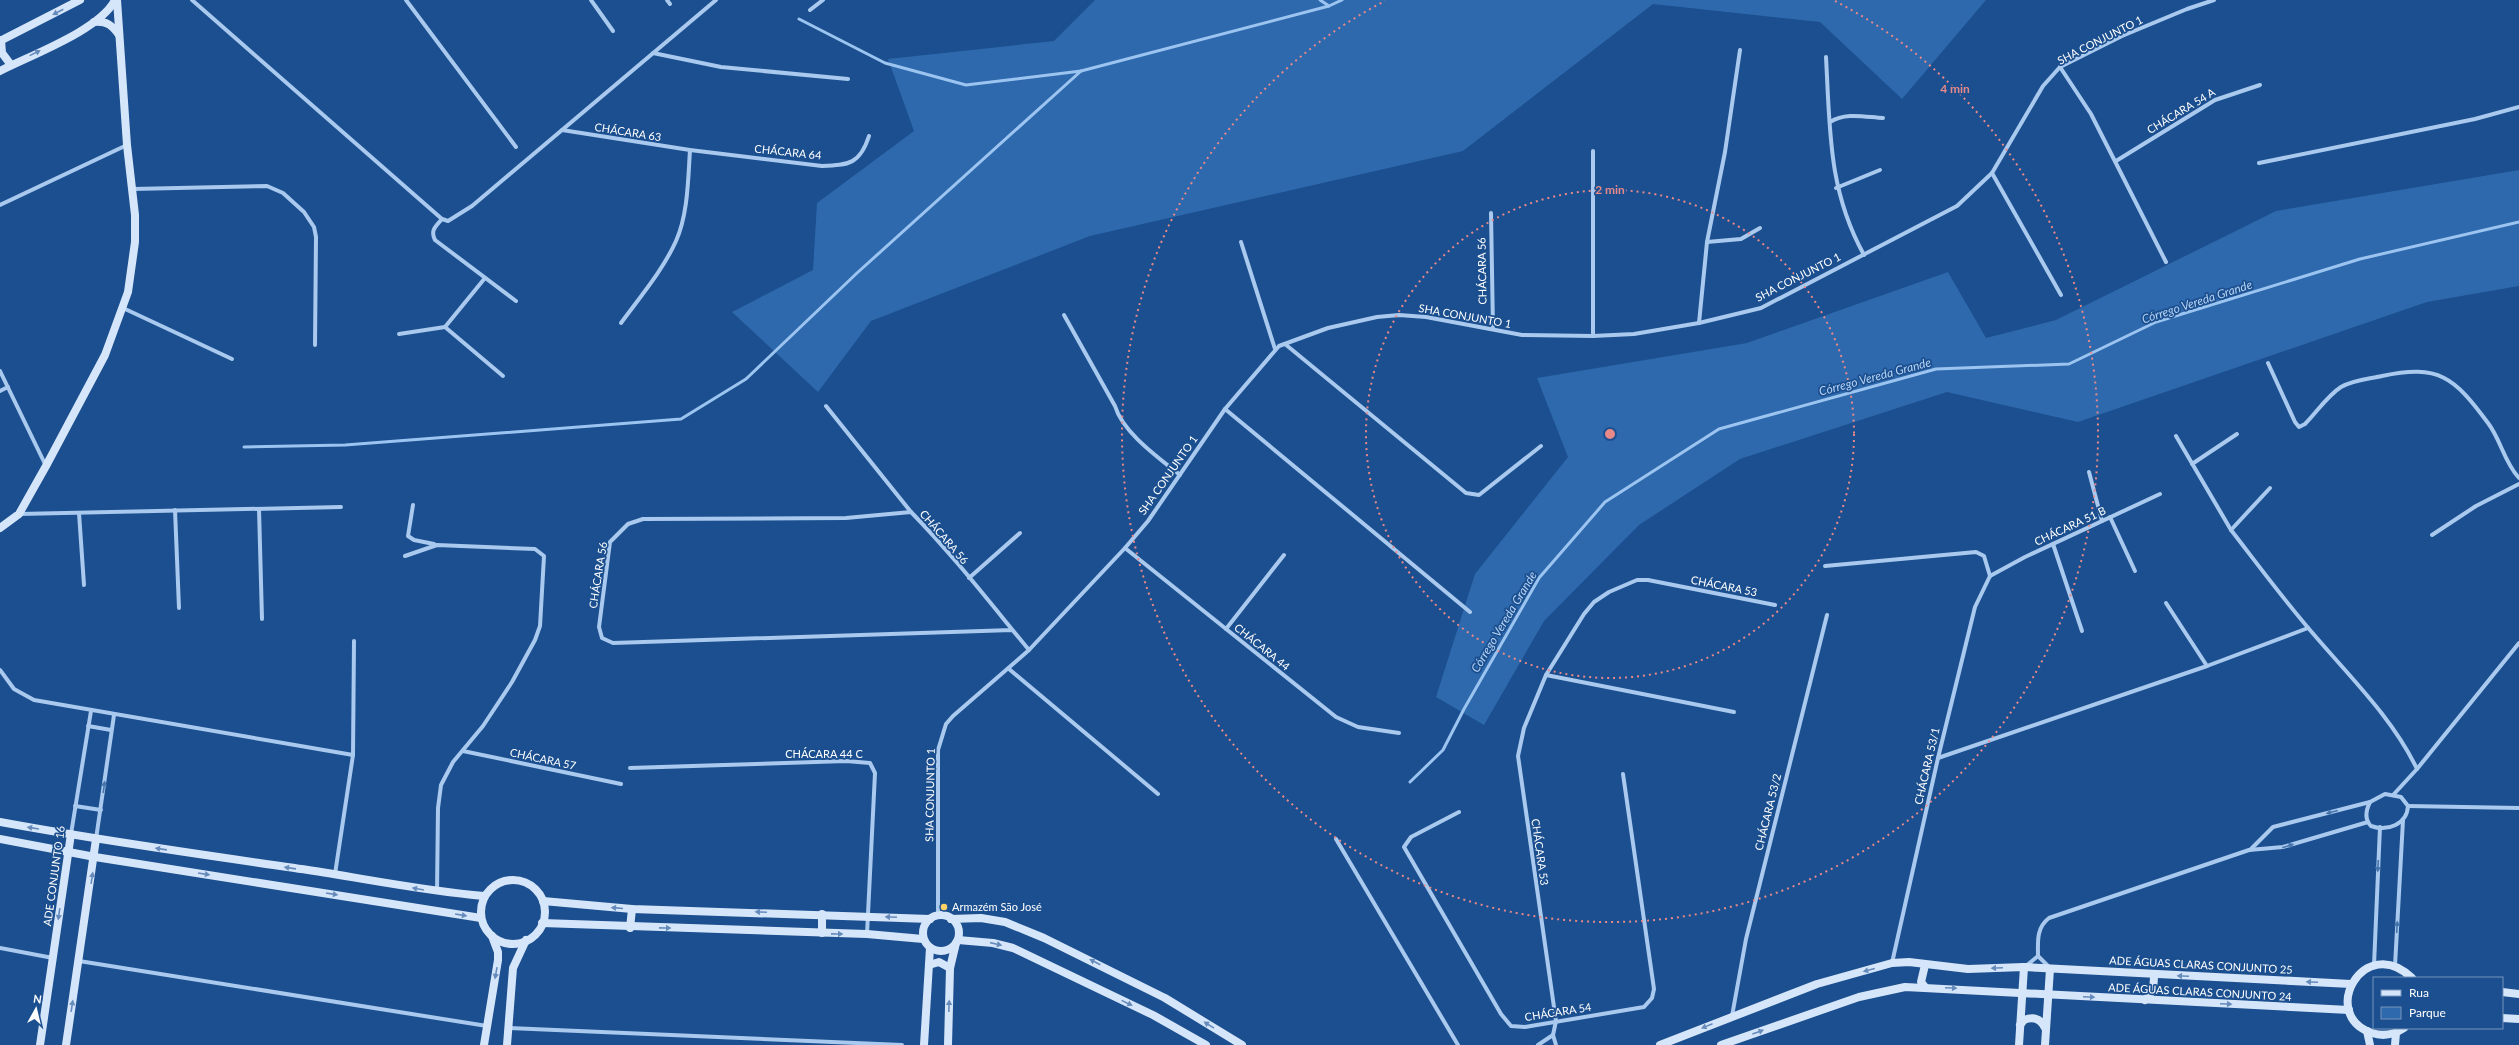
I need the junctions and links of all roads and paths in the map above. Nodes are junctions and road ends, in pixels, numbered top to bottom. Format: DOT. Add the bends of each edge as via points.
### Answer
graph roads {
  1 [pos="80,0"];
  2 [pos="116,0"];
  3 [pos="192,0"];
  4 [pos="406,0"];
  5 [pos="591,0"];
  6 [pos="666,0"];
  7 [pos="716,0"];
  8 [pos="822,0"];
  9 [pos="2214,0"];
  10 [pos="670,4"];
  11 [pos="810,10"];
  12 [pos="94,22"];
  13 [pos="613,31"];
  14 [pos="120,36"];
  15 [pos="0,41"];
  16 [pos="1740,50"];
  17 [pos="653,53"];
  18 [pos="1826,57"];
  19 [pos="10,65"];
  20 [pos="2060,67"];
  21 [pos="0,71"];
  22 [pos="848,78"];
  23 [pos="2260,85"];
  24 [pos="2519,107"];
  25 [pos="1883,118"];
  26 [pos="1830,122"];
  27 [pos="562,130"];
  28 [pos="869,136"];
  29 [pos="127,145"];
  30 [pos="516,147"];
  31 [pos="690,150"];
  32 [pos="1594,151"];
  33 [pos="2116,161"];
  34 [pos="2259,163"];
  35 [pos="1880,170"];
  36 [pos="1992,173"];
  37 [pos="1836,188"];
  38 [pos="133,189"];
  39 [pos="0,205"];
  40 [pos="1491,213"];
  41 [pos="442,219"];
  42 [pos="1760,228"];
  43 [pos="1241,242"];
  44 [pos="1707,242"];
  45 [pos="1864,254"];
  46 [pos="2166,262"];
  47 [pos="485,278"];
  48 [pos="2061,295"];
  49 [pos="516,301"];
  50 [pos="123,308"];
  51 [pos="1064,315"];
  52 [pos="621,323"];
  53 [pos="1699,323"];
  54 [pos="445,326"];
  55 [pos="1493,329"];
  56 [pos="399,334"];
  57 [pos="1593,336"];
  58 [pos="1285,344"];
  59 [pos="315,345"];
  60 [pos="1275,349"];
  61 [pos="232,359"];
  62 [pos="2268,363"];
  63 [pos="0,371"];
  64 [pos="503,376"];
  65 [pos="8,387"];
  66 [pos="0,391"];
  67 [pos="826,406"];
  68 [pos="1225,409"];
  69 [pos="2237,434"];
  70 [pos="2176,436"];
  71 [pos="1541,446"];
  72 [pos="2192,464"];
  73 [pos="46,466"];
  74 [pos="2089,472"];
  75 [pos="1180,475"];
  76 [pos="2519,478"];
  77 [pos="2519,484"];
  78 [pos="2270,488"];
  79 [pos="2160,494"];
  80 [pos="413,504"];
  81 [pos="341,507"];
  82 [pos="259,509"];
  83 [pos="175,510"];
  84 [pos="911,512"];
  85 [pos="79,513"];
  86 [pos="19,514"];
  87 [pos="2110,517"];
  88 [pos="2102,521"];
  89 [pos="0,528"];
  90 [pos="2231,530"];
  91 [pos="1020,533"];
  92 [pos="2432,535"];
  93 [pos="437,544"];
  94 [pos="2053,544"];
  95 [pos="1125,548"];
  96 [pos="1284,555"];
  97 [pos="405,556"];
  98 [pos="1825,566"];
  99 [pos="2135,571"];
  100 [pos="1990,576"];
  101 [pos="969,578"];
  102 [pos="84,585"];
  103 [pos="2166,603"];
  104 [pos="1776,605"];
  105 [pos="179,608"];
  106 [pos="1470,612"];
  107 [pos="1827,615"];
  108 [pos="262,619"];
  109 [pos="2308,628"];
  110 [pos="1226,629"];
  111 [pos="1012,630"];
  112 [pos="2082,630"];
  113 [pos="354,641"];
  114 [pos="2519,643"];
  115 [pos="1029,650"];
  116 [pos="2207,666"];
  117 [pos="1009,669"];
  118 [pos="0,670"];
  119 [pos="1546,676"];
  120 [pos="91,711"];
  121 [pos="1734,712"];
  122 [pos="114,715"];
  123 [pos="88,726"];
  124 [pos="111,730"];
  125 [pos="1399,733"];
  126 [pos="463,751"];
  127 [pos="353,755"];
  128 [pos="1938,758"];
  129 [pos="630,768"];
  130 [pos="2417,769"];
  131 [pos="1623,774"];
  132 [pos="621,784"];
  133 [pos="1158,794"];
  134 [pos="2394,794"];
  135 [pos="2370,802"];
  136 [pos="75,806"];
  137 [pos="2408,806"];
  138 [pos="2519,808"];
  139 [pos="101,810"];
  140 [pos="1459,812"];
  141 [pos="2404,820"];
  142 [pos="0,822"];
  143 [pos="2368,822"];
  144 [pos="2380,827"];
  145 [pos="71,834"];
  146 [pos="0,839"];
  147 [pos="96,839"];
  148 [pos="1336,839"];
  149 [pos="2249,850"];
  150 [pos="68,852"];
  151 [pos="95,857"];
  152 [pos="335,874"];
  153 [pos="437,892"];
  154 [pos="484,896"];
  155 [pos="543,901"];
  156 [pos="632,909"];
  157 [pos="822,914"];
  158 [pos="867,915"];
  159 [pos="934,917"];
  160 [pos="481,918"];
  161 [pos="951,919"];
  162 [pos="542,923"];
  163 [pos="630,928"];
  164 [pos="822,933"];
  165 [pos="867,934"];
  166 [pos="491,936"];
  167 [pos="923,938"];
  168 [pos="526,940"];
  169 [pos="957,941"];
  170 [pos="0,948"];
  171 [pos="930,948"];
  172 [pos="2038,956"];
  173 [pos="53,958"];
  174 [pos="79,961"];
  175 [pos="1892,963"];
  176 [pos="929,965"];
  177 [pos="1925,965"];
  178 [pos="2374,965"];
  179 [pos="2395,966"];
  180 [pos="950,968"];
  181 [pos="2024,968"];
  182 [pos="2050,969"];
  183 [pos="2154,975"];
  184 [pos="2411,977"];
  185 [pos="2351,984"];
  186 [pos="1925,987"];
  187 [pos="2022,992"];
  188 [pos="2503,992"];
  189 [pos="2519,994"];
  190 [pos="2050,995"];
  191 [pos="2145,1000"];
  192 [pos="2349,1010"];
  193 [pos="1732,1016"];
  194 [pos="2503,1018"];
  195 [pos="2519,1019"];
  196 [pos="1556,1021"];
  197 [pos="2020,1025"];
  198 [pos="487,1026"];
  199 [pos="508,1028"];
  200 [pos="2045,1028"];
  201 [pos="2402,1029"];
  202 [pos="2367,1031"];
  203 [pos="2396,1033"];
  204 [pos="1553,1035"];
  205 [pos="40,1045"];
  206 [pos="66,1045"];
  207 [pos="484,1045"];
  208 [pos="507,1045"];
  209 [pos="902,1045"];
  210 [pos="924,1045"];
  211 [pos="948,1045"];
  212 [pos="1206,1045"];
  213 [pos="1242,1045"];
  214 [pos="1458,1045"];
  215 [pos="1538,1045"];
  216 [pos="1556,1045"];
  217 [pos="1660,1045"];
  218 [pos="1721,1045"];
  219 [pos="2019,1045"];
  220 [pos="2045,1045"];
  221 [pos="2370,1045"];
  222 [pos="2395,1045"];
  1 -- 15 [label="street, one-way"];
  2 -- 12 [label="street" via="110,9"];
  2 -- 14 [label="street"];
  3 -- 41 [label="street"];
  4 -- 30 [label="street"];
  5 -- 13 [label="street"];
  6 -- 10 [label="street"];
  7 -- 17 [label="street"];
  8 -- 11 [label="street"];
  9 -- 20 [label="street, SHA CONJUNTO 1" via="2122,36"];
  12 -- 14 [label="street" via="110,24"];
  19 -- 12 [label="street, one-way"];
  14 -- 29 [label="street"];
  15 -- 19 [label="street" via="2,52"];
  16 -- 44 [label="street" via="1725,152"];
  17 -- 22 [label="street" via="722,67"];
  17 -- 27 [label="street"];
  18 -- 26 [label="street"];
  19 -- 21 [label="street"];
  20 -- 33 [label="street" via="2091,114"];
  20 -- 36 [label="street, SHA CONJUNTO 1" via="2043,86"];
  23 -- 33 [label="street, CHÁCARA 54 A" via="2215,100"];
  24 -- 34 [label="street"];
  25 -- 26 [label="street" via="1849,116 1837,117"];
  26 -- 37 [label="street"];
  27 -- 31 [label="street, CHÁCARA 63"];
  27 -- 41 [label="street" via="472,206 451,220"];
  28 -- 31 [label="street, CHÁCARA 64" via="864,152 855,160 841,165 822,166"];
  29 -- 38 [label="street"];
  29 -- 39 [label="street"];
  31 -- 52 [label="street" via="685,205 676,241 651,283"];
  32 -- 57 [label="street"];
  33 -- 46 [label="street"];
  35 -- 37 [label="street"];
  36 -- 45 [label="street, SHA CONJUNTO 1" via="1957,206"];
  36 -- 48 [label="street"];
  37 -- 45 [label="street" via="1850,230"];
  38 -- 50 [label="street" via="135,242 128,292"];
  38 -- 59 [label="street" via="268,186 283,193 310,219 316,237"];
  40 -- 55 [label="street, CHÁCARA 56"];
  41 -- 47 [label="street" via="434,229 435,240"];
  42 -- 44 [label="street" via="1741,239"];
  43 -- 60 [label="street"];
  44 -- 53 [label="street"];
  45 -- 53 [label="street, SHA CONJUNTO 1" via="1761,308"];
  47 -- 49 [label="street"];
  47 -- 54 [label="street"];
  50 -- 61 [label="street"];
  50 -- 73 [label="street" via="105,355"];
  51 -- 75 [label="street" via="1115,406 1118,416 1150,451"];
  53 -- 57 [label="street, SHA CONJUNTO 1" via="1634,334"];
  54 -- 56 [label="street"];
  54 -- 64 [label="street"];
  55 -- 57 [label="street, SHA CONJUNTO 1" via="1546,337"];
  55 -- 58 [label="street, SHA CONJUNTO 1" via="1399,315 1328,328"];
  58 -- 60 [label="street, SHA CONJUNTO 1"];
  58 -- 71 [label="street" via="1466,493 1479,494"];
  60 -- 68 [label="street, SHA CONJUNTO 1"];
  62 -- 76 [label="street" via="2299,427 2305,424 2332,395 2350,382 2416,370 2441,375 2461,392 2489,424 2512,471"];
  63 -- 65 [label="street"];
  65 -- 66 [label="street"];
  65 -- 73 [label="street"];
  67 -- 84 [label="street"];
  68 -- 75 [label="street, SHA CONJUNTO 1"];
  68 -- 106 [label="street"];
  69 -- 72 [label="street"];
  70 -- 72 [label="street"];
  72 -- 90 [label="street"];
  73 -- 86 [label="street"];
  74 -- 88 [label="street"];
  75 -- 95 [label="street, SHA CONJUNTO 1"];
  77 -- 92 [label="street" via="2476,506"];
  78 -- 90 [label="street"];
  79 -- 87 [label="street, CHÁCARA 51 B"];
  80 -- 93 [label="street" via="408,536 414,540"];
  81 -- 82 [label="street"];
  82 -- 83 [label="street"];
  82 -- 108 [label="street"];
  83 -- 85 [label="street"];
  83 -- 105 [label="street"];
  84 -- 101 [label="street, CHÁCARA 56"];
  84 -- 111 [label="street, CHÁCARA 56" via="846,518 643,519 628,524 610,542 600,634 605,640 613,643"];
  85 -- 86 [label="street"];
  85 -- 102 [label="street"];
  86 -- 89 [label="street"];
  87 -- 88 [label="street, CHÁCARA 51 B"];
  87 -- 99 [label="street"];
  88 -- 94 [label="street, CHÁCARA 51 B"];
  90 -- 109 [label="street"];
  91 -- 101 [label="street"];
  93 -- 97 [label="street"];
  93 -- 126 [label="street" via="535,549 544,556 540,626 535,640 512,682"];
  94 -- 100 [label="street, CHÁCARA 51 B"];
  94 -- 112 [label="street"];
  95 -- 110 [label="street, CHÁCARA 44"];
  95 -- 115 [label="street, SHA CONJUNTO 1"];
  96 -- 110 [label="street"];
  98 -- 100 [label="street" via="1976,552 1984,556"];
  100 -- 128 [label="street, CHÁCARA 53/1" via="1975,607"];
  101 -- 111 [label="street, CHÁCARA 56"];
  103 -- 116 [label="street"];
  104 -- 119 [label="street, CHÁCARA 53" via="1637,580 1594,602"];
  107 -- 193 [label="street, CHÁCARA 53/2" via="1746,939"];
  109 -- 116 [label="street"];
  109 -- 130 [label="street" via="2387,720 2405,744"];
  110 -- 125 [label="street, CHÁCARA 44" via="1347,724"];
  111 -- 115 [label="street, CHÁCARA 56"];
  113 -- 127 [label="street"];
  114 -- 130 [label="street"];
  115 -- 117 [label="street, SHA CONJUNTO 1"];
  116 -- 128 [label="street"];
  117 -- 133 [label="street"];
  117 -- 159 [label="street, SHA CONJUNTO 1" via="953,716 946,724 941,739 938,750"];
  118 -- 120 [label="street" via="14,689 34,700"];
  119 -- 121 [label="street"];
  119 -- 196 [label="street, CHÁCARA 53" via="1524,728 1518,756"];
  120 -- 122 [label="street"];
  120 -- 123 [label="street, ADE CONJUNTO 16"];
  122 -- 124 [label="street"];
  122 -- 127 [label="street"];
  123 -- 124 [label="street"];
  123 -- 136 [label="street, ADE CONJUNTO 16"];
  139 -- 124 [label="street, one-way"];
  126 -- 132 [label="street, CHÁCARA 57"];
  126 -- 153 [label="street" via="447,773 439,796"];
  127 -- 152 [label="street"];
  128 -- 175 [label="street, CHÁCARA 53/1"];
  129 -- 158 [label="street, CHÁCARA 44 C" via="846,761 870,763 875,773"];
  130 -- 134 [label="street"];
  131 -- 196 [label="street, CHÁCARA 54" via="1654,989 1652,998 1644,1007"];
  134 -- 135 [label="street" via="2385,794"];
  134 -- 137 [label="street" via="2402,797"];
  135 -- 143 [label="street" via="2366,810"];
  135 -- 149 [label="street, one-way" via="2274,827"];
  136 -- 139 [label="street"];
  136 -- 145 [label="street, ADE CONJUNTO 16"];
  137 -- 138 [label="street"];
  137 -- 141 [label="street"];
  139 -- 147 [label="street"];
  140 -- 196 [label="street, CHÁCARA 54" via="1411,837 1404,846 1501,1014 1511,1026 1525,1028"];
  141 -- 144 [label="street" via="2388,828"];
  179 -- 141 [label="street, one-way"];
  145 -- 142 [label="street, one-way"];
  143 -- 144 [label="street" via="2371,826"];
  149 -- 143 [label="street, one-way" via="2283,848"];
  144 -- 178 [label="street, one-way"];
  145 -- 147 [label="street"];
  145 -- 150 [label="street, ADE CONJUNTO 16"];
  146 -- 150 [label="street"];
  147 -- 151 [label="street"];
  152 -- 147 [label="street, one-way"];
  148 -- 214 [label="street"];
  149 -- 172 [label="street" via="2049,918 2043,922 2039,931"];
  150 -- 151 [label="street"];
  150 -- 173 [label="street, ADE CONJUNTO 16, one-way"];
  151 -- 160 [label="street, one-way"];
  174 -- 151 [label="street, one-way"];
  153 -- 152 [label="street, one-way"];
  153 -- 154 [label="street"];
  154 -- 155 [label="street" via="495,885 510,880 530,885"];
  154 -- 160 [label="street"];
  156 -- 155 [label="street, one-way"];
  155 -- 162 [label="street"];
  157 -- 156 [label="street, one-way"];
  156 -- 163 [label="street"];
  157 -- 158 [label="street"];
  157 -- 164 [label="street"];
  159 -- 158 [label="street, one-way"];
  158 -- 165 [label="street, CHÁCARA 44 C"];
  159 -- 161 [label="street"];
  159 -- 167 [label="street" via="924,928"];
  160 -- 166 [label="street"];
  161 -- 169 [label="street" via="958,928"];
  213 -- 161 [label="street, one-way" via="1165,998 1044,938 997,921 981,918"];
  162 -- 163 [label="street"];
  162 -- 168 [label="street" via="538,932"];
  163 -- 164 [label="street, one-way"];
  164 -- 165 [label="street, one-way"];
  165 -- 167 [label="street"];
  166 -- 168 [label="street" via="506,943"];
  166 -- 198 [label="street, one-way" via="498,952 498,960"];
  167 -- 171 [label="street"];
  168 -- 199 [label="street" via="513,968"];
  169 -- 171 [label="street" via="947,950"];
  169 -- 180 [label="street"];
  169 -- 212 [label="street, one-way" via="993,943 1013,948 1153,1015"];
  170 -- 173 [label="street"];
  171 -- 176 [label="street"];
  172 -- 181 [label="street"];
  172 -- 182 [label="street"];
  173 -- 205 [label="street, ADE CONJUNTO 16"];
  174 -- 198 [label="street"];
  206 -- 174 [label="street, one-way"];
  175 -- 177 [label="street, ADE ÁGUAS CLARAS CONJUNTO 25"];
  175 -- 193 [label="street, ADE ÁGUAS CLARAS CONJUNTO 25, one-way" via="1817,984"];
  176 -- 180 [label="street" via="939,962"];
  176 -- 210 [label="street"];
  181 -- 177 [label="street, ADE ÁGUAS CLARAS CONJUNTO 25, one-way" via="1968,969"];
  177 -- 186 [label="street" via="1921,982"];
  178 -- 179 [label="street"];
  178 -- 185 [label="street" via="2360,972"];
  179 -- 184 [label="street"];
  211 -- 180 [label="street, one-way"];
  181 -- 182 [label="street, ADE ÁGUAS CLARAS CONJUNTO 25"];
  181 -- 187 [label="street"];
  182 -- 183 [label="street, ADE ÁGUAS CLARAS CONJUNTO 25"];
  182 -- 190 [label="street"];
  185 -- 183 [label="street, ADE ÁGUAS CLARAS CONJUNTO 25, one-way"];
  183 -- 191 [label="street" via="2150,996"];
  185 -- 192 [label="street" via="2348,992"];
  186 -- 187 [label="street, ADE ÁGUAS CLARAS CONJUNTO 24, one-way"];
  218 -- 186 [label="street, ADE ÁGUAS CLARAS CONJUNTO 24, one-way" via="1859,996 1886,989"];
  187 -- 190 [label="street, ADE ÁGUAS CLARAS CONJUNTO 24"];
  187 -- 197 [label="street"];
  188 -- 189 [label="street"];
  190 -- 191 [label="street, ADE ÁGUAS CLARAS CONJUNTO 24, one-way"];
  190 -- 200 [label="street"];
  191 -- 192 [label="street, ADE ÁGUAS CLARAS CONJUNTO 24, one-way"];
  192 -- 202 [label="street" via="2353,1019"];
  193 -- 217 [label="street, ADE ÁGUAS CLARAS CONJUNTO 25, one-way"];
  194 -- 195 [label="street"];
  196 -- 204 [label="street, CHÁCARA 53"];
  197 -- 200 [label="street" via="2029,1018 2037,1018"];
  197 -- 219 [label="street"];
  198 -- 207 [label="street"];
  199 -- 208 [label="street"];
  199 -- 209 [label="street"];
  200 -- 220 [label="street"];
  201 -- 203 [label="street"];
  202 -- 203 [label="street" via="2386,1035"];
  202 -- 221 [label="street"];
  203 -- 222 [label="street"];
  204 -- 215 [label="street"];
  204 -- 216 [label="street, CHÁCARA 53"];
}
